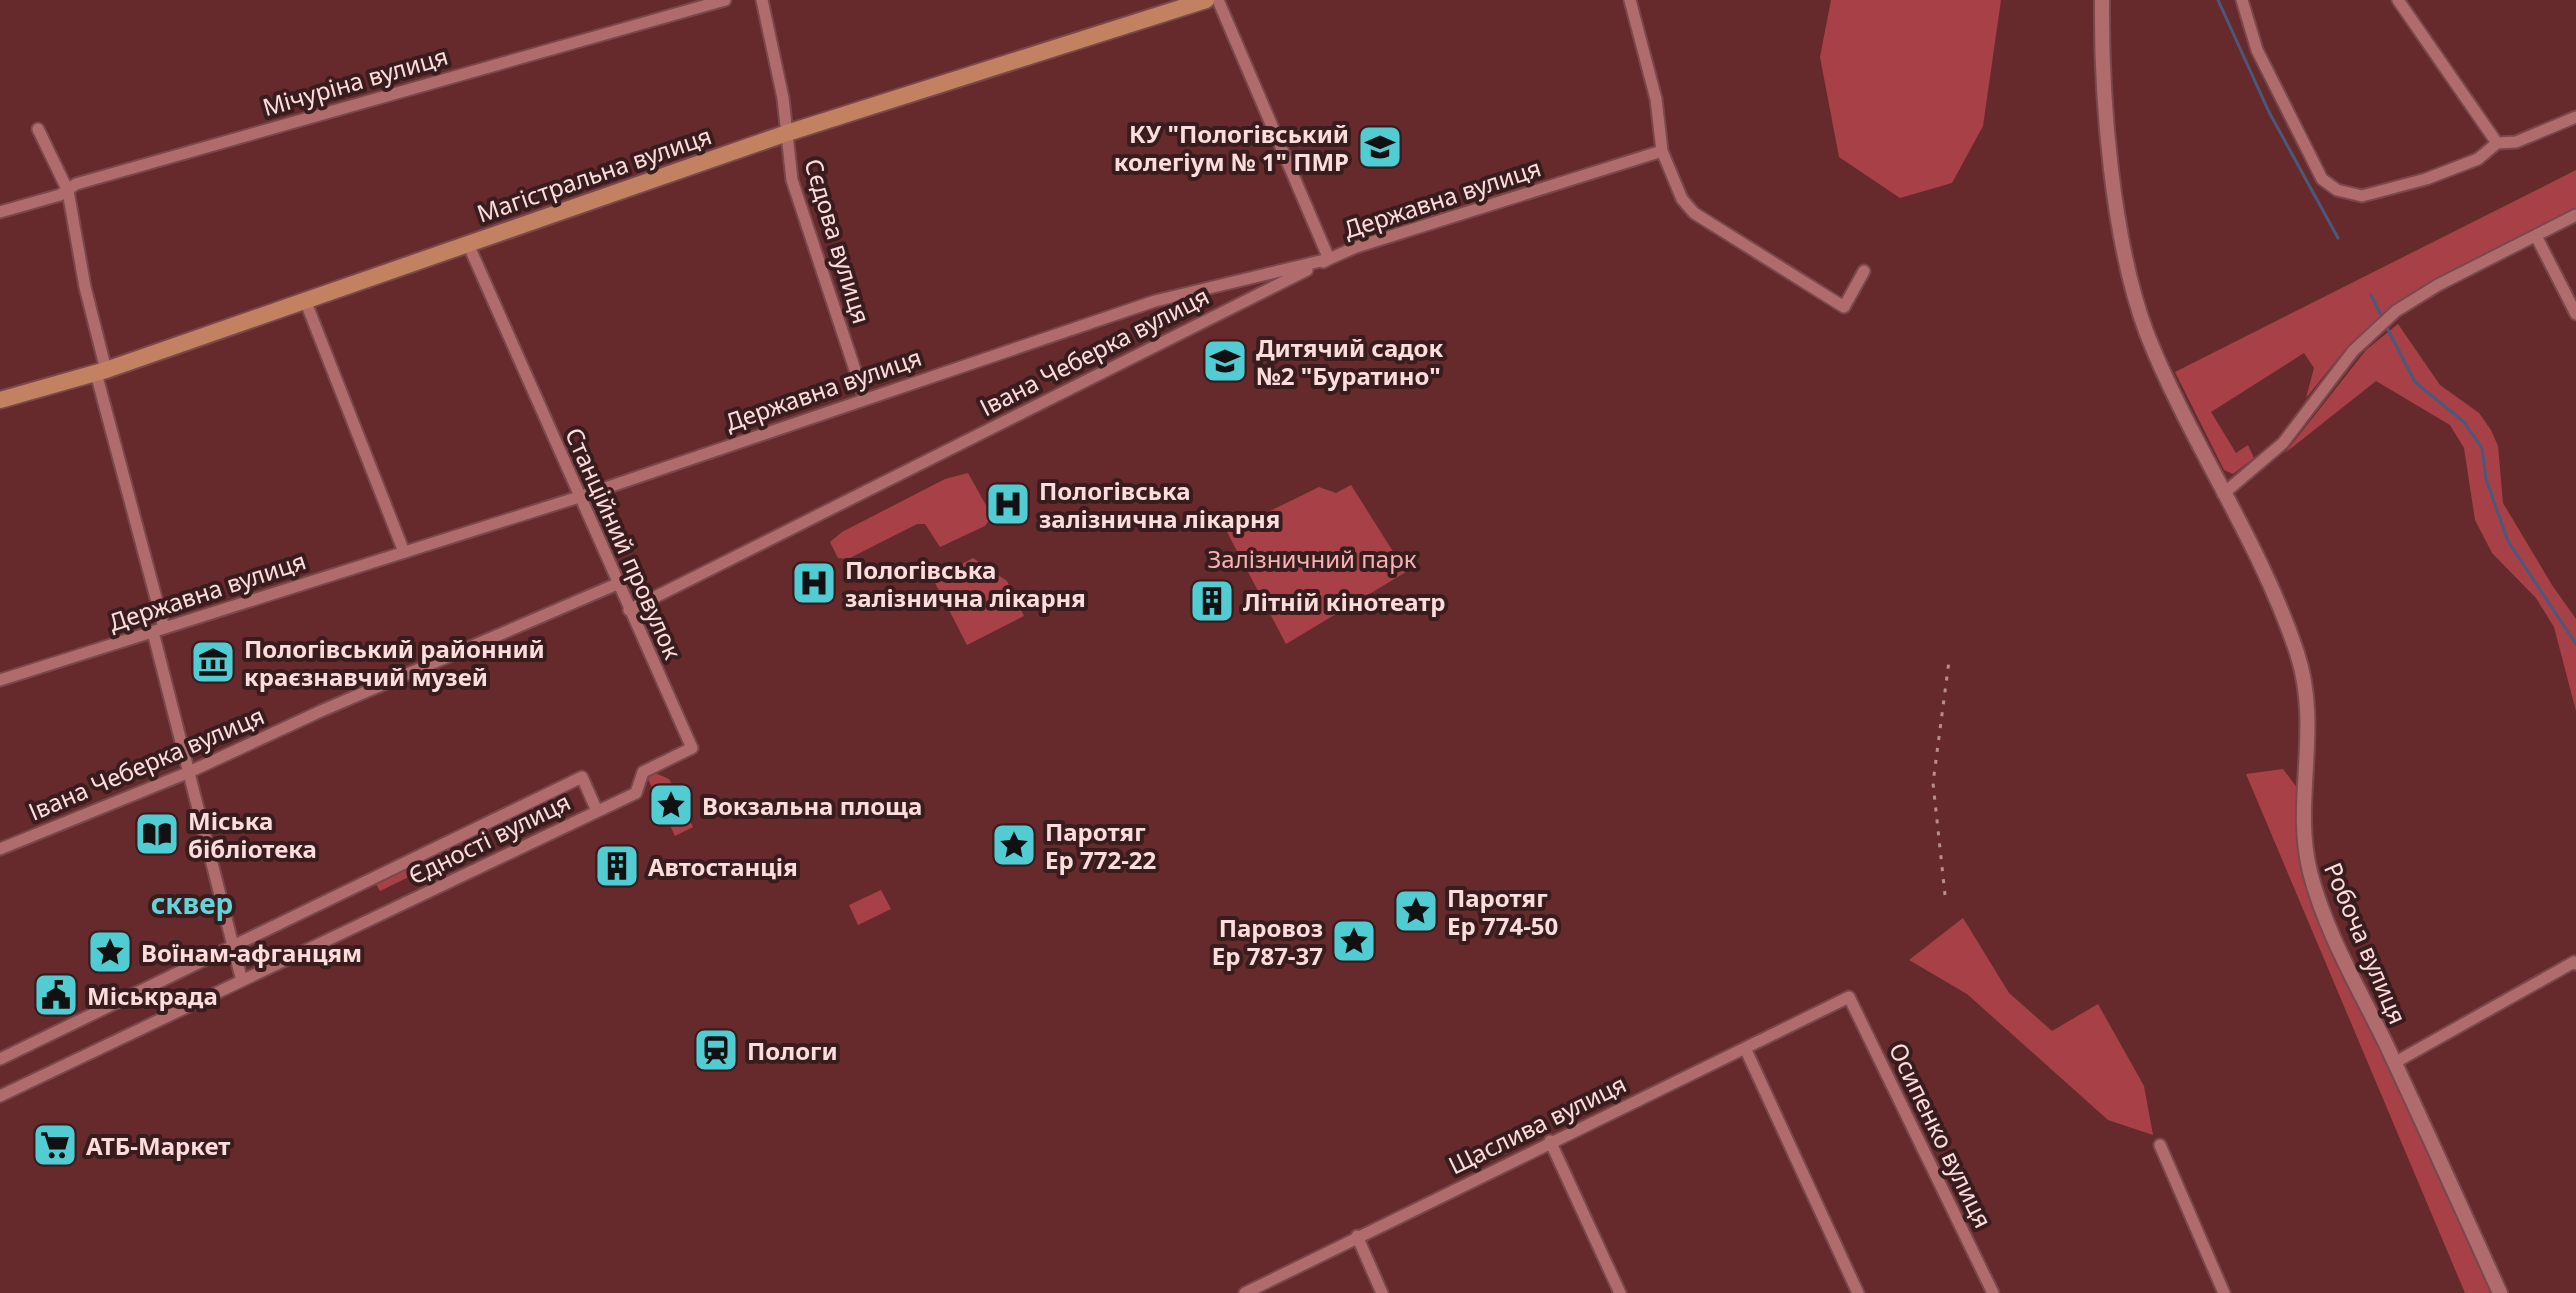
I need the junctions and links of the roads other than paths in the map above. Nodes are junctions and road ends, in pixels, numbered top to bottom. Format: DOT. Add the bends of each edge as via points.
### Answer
graph roads {
  1 [pos="725,0"];
  2 [pos="762,0"];
  3 [pos="1206,0"];
  4 [pos="1218,0"];
  5 [pos="1630,0"];
  6 [pos="2102,0"];
  7 [pos="2242,0"];
  8 [pos="2398,0"];
  9 [pos="2576,117"];
  10 [pos="38,129"];
  11 [pos="787,133"];
  12 [pos="2497,143"];
  13 [pos="1662,151"];
  14 [pos="68,191"];
  15 [pos="0,212"];
  16 [pos="2576,215"];
  17 [pos="2536,236"];
  18 [pos="468,244"];
  19 [pos="1329,259"];
  20 [pos="1864,271"];
  21 [pos="305,300"];
  22 [pos="2576,314"];
  23 [pos="101,371"];
  24 [pos="864,397"];
  25 [pos="0,400"];
  26 [pos="2223,494"];
  27 [pos="579,497"];
  28 [pos="404,552"];
  29 [pos="617,584"];
  30 [pos="629,610"];
  31 [pos="158,630"];
  32 [pos="0,680"];
  33 [pos="187,773"];
  34 [pos="597,811"];
  35 [pos="0,849"];
  36 [pos="233,948"];
  37 [pos="2576,964"];
  38 [pos="242,981"];
  39 [pos="1849,997"];
  40 [pos="1745,1048"];
  41 [pos="0,1059"];
  42 [pos="2394,1063"];
  43 [pos="0,1096"];
  44 [pos="1550,1141"];
  45 [pos="2160,1145"];
  46 [pos="1357,1236"];
  47 [pos="1245,1293"];
  48 [pos="1382,1293"];
  49 [pos="1620,1293"];
  50 [pos="1858,1293"];
  51 [pos="1993,1293"];
  52 [pos="2224,1293"];
  53 [pos="2500,1293"];
  1 -- 14 [label="street, Мічуріна вулиця" via="76,184"];
  2 -- 11 [label="street, Сєдова вулиця"];
  3 -- 11 [label="main road, Магістральна вулиця"];
  4 -- 19 [label="street"];
  5 -- 13 [label="street" via="1656,99"];
  6 -- 26 [label="street, Робоча вулиця" via="2102,68 2123,240 2146,332"];
  7 -- 12 [label="street" via="2257,50 2322,179 2337,190 2362,196 2426,179 2478,159"];
  8 -- 12 [label="street"];
  9 -- 12 [label="street" via="2516,142"];
  10 -- 14 [label="street"];
  11 -- 18 [label="main road, Магістральна вулиця"];
  11 -- 24 [label="street, Сєдова вулиця" via="792,180"];
  13 -- 19 [label="street, Державна вулиця"];
  13 -- 20 [label="street" via="1672,180 1694,213 1844,307"];
  14 -- 15 [label="street, Мічуріна вулиця"];
  14 -- 23 [label="street"];
  16 -- 17 [label="street"];
  17 -- 22 [label="street"];
  17 -- 26 [label="street" via="2396,311 2353,351 2283,443"];
  18 -- 21 [label="main road, Магістральна вулиця"];
  18 -- 27 [label="street, Станційний провулок"];
  19 -- 24 [label="street, Державна вулиця" via="1168,297"];
  19 -- 30 [label="street, Івана Чеберка вулиця"];
  21 -- 23 [label="main road, Магістральна вулиця"];
  21 -- 28 [label="street"];
  23 -- 25 [label="main road, Магістральна вулиця"];
  23 -- 31 [label="street"];
  24 -- 27 [label="street, Державна вулиця"];
  26 -- 42 [label="street, Робоча вулиця" via="2282,613 2305,686 2310,732 2305,836 2311,876"];
  27 -- 28 [label="street, Державна вулиця"];
  27 -- 29 [label="street, Станційний провулок"];
  28 -- 31 [label="street, Державна вулиця"];
  29 -- 30 [label="street, Станційний провулок"];
  29 -- 33 [label="street, Івана Чеберка вулиця"];
  30 -- 34 [label="street, Станційний провулок" via="692,748 643,772 636,793"];
  31 -- 32 [label="street, Державна вулиця"];
  31 -- 33 [label="street"];
  33 -- 35 [label="street, Івана Чеберка вулиця"];
  33 -- 36 [label="street"];
  34 -- 36 [label="street, Єдності вулиця" via="582,777"];
  34 -- 38 [label="street, Єдності вулиця"];
  36 -- 38 [label="street"];
  36 -- 41 [label="street, Єдності вулиця"];
  37 -- 42 [label="street"];
  38 -- 43 [label="street, Єдності вулиця"];
  39 -- 40 [label="street, Щаслива вулиця"];
  39 -- 51 [label="street, Осипенко вулиця"];
  40 -- 44 [label="street, Щаслива вулиця"];
  40 -- 50 [label="street"];
  42 -- 53 [label="street, Робоча вулиця"];
  44 -- 46 [label="street, Щаслива вулиця"];
  44 -- 49 [label="street"];
  45 -- 52 [label="street"];
  46 -- 47 [label="street, Щаслива вулиця"];
  46 -- 48 [label="street"];
}
